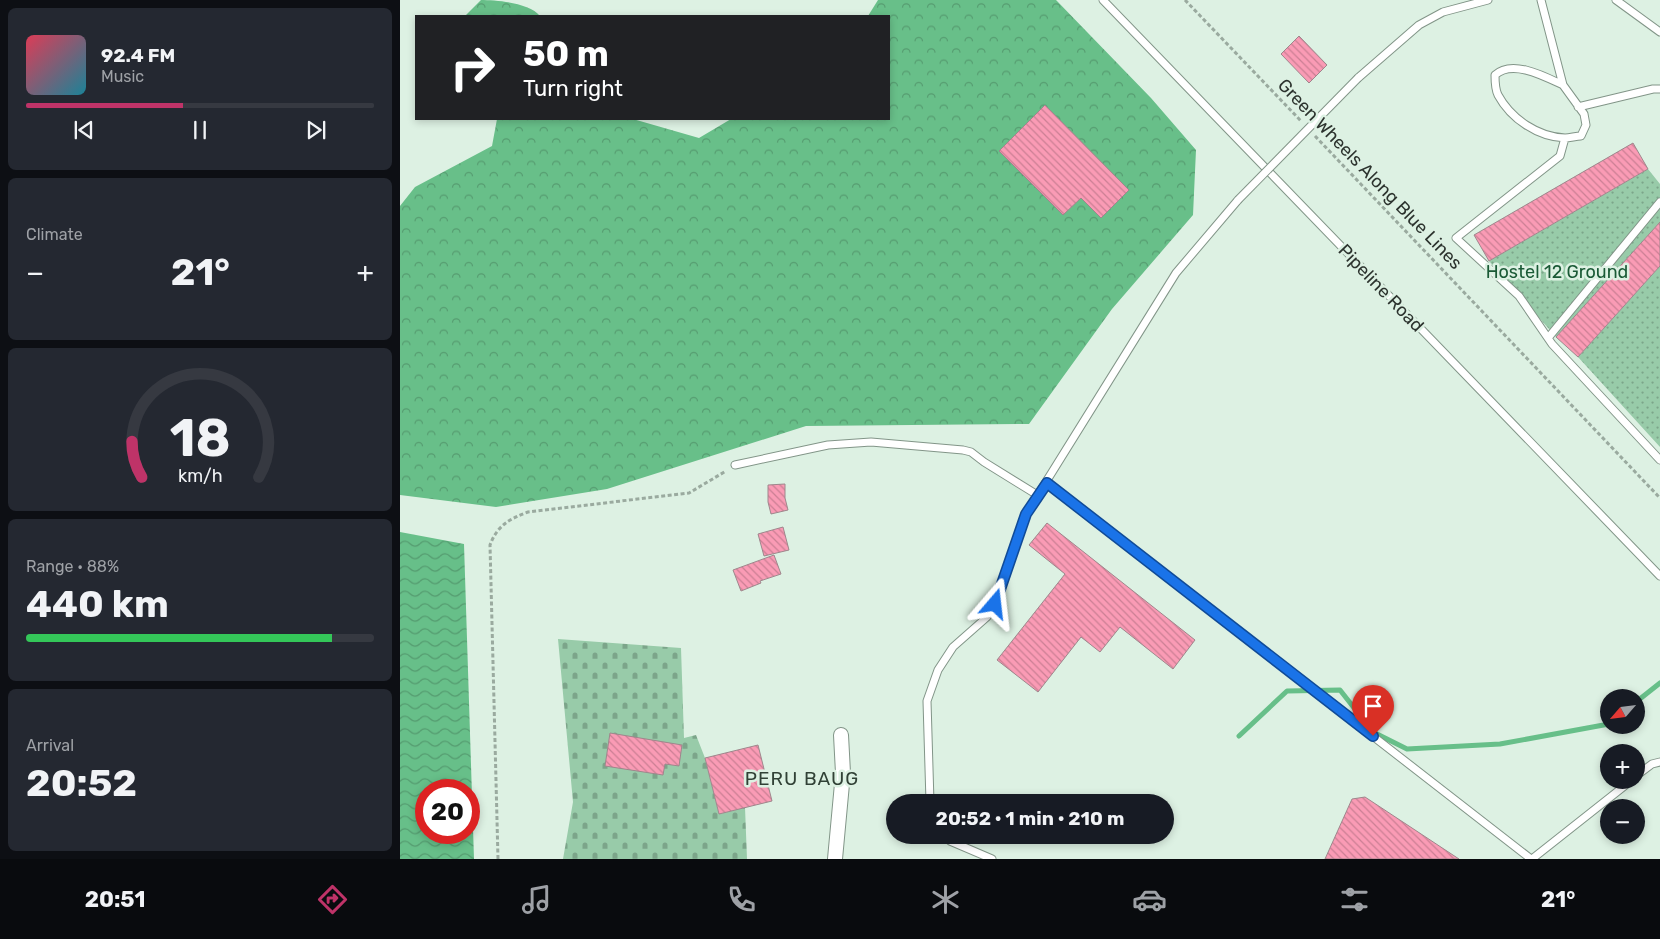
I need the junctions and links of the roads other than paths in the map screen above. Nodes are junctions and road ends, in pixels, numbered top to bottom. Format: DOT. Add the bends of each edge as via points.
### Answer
graph roads {
  1 [pos="1103,0"];
  2 [pos="1488,0"];
  3 [pos="1541,0"];
  4 [pos="1616,0"];
  5 [pos="1660,32"];
  6 [pos="1563,84"];
  7 [pos="1660,89"];
  8 [pos="1578,107"];
  9 [pos="1565,138"];
  10 [pos="1660,202"];
  11 [pos="1548,338"];
  12 [pos="1660,460"];
  13 [pos="736,465"];
  14 [pos="1047,483"];
  15 [pos="1039,496"];
  16 [pos="1660,576"];
  17 [pos="840,735"];
  18 [pos="1660,762"];
  19 [pos="1645,769"];
  20 [pos="1620,789"];
  21 [pos="930,794"];
  22 [pos="957,844"];
  23 [pos="835,859"];
  24 [pos="992,859"];
  25 [pos="1531,859"];
  1 -- 16 [label="lane, Pipeline Road"];
  2 -- 14 [label="lane, bridge" via="1443,12 1419,25 1358,78 1238,200 1176,273"];
  3 -- 6 [label="lane"];
  4 -- 5 [label="lane"];
  6 -- 8 [label="lane"];
  6 -- 9 [label="lane" via="1514,68 1495,75 1497,94 1519,120 1532,129"];
  7 -- 8 [label="lane"];
  8 -- 9 [label="lane" via="1584,114 1586,125 1581,136"];
  9 -- 11 [label="lane" via="1560,156 1456,238 1519,296"];
  10 -- 11 [label="lane"];
  11 -- 12 [label="lane"];
  13 -- 15 [label="lane" via="828,444 871,442 963,450 972,452"];
  14 -- 15 [label="lane"];
  14 -- 25 [label="lane"];
  15 -- 21 [label="lane" via="1026,514 995,604 987,617 953,647 938,670 927,701"];
  17 -- 23 [label="street" via="843,773"];
  18 -- 19 [label="lane"];
  20 -- 25 [label="lane"];
  22 -- 24 [label="lane"];
}
